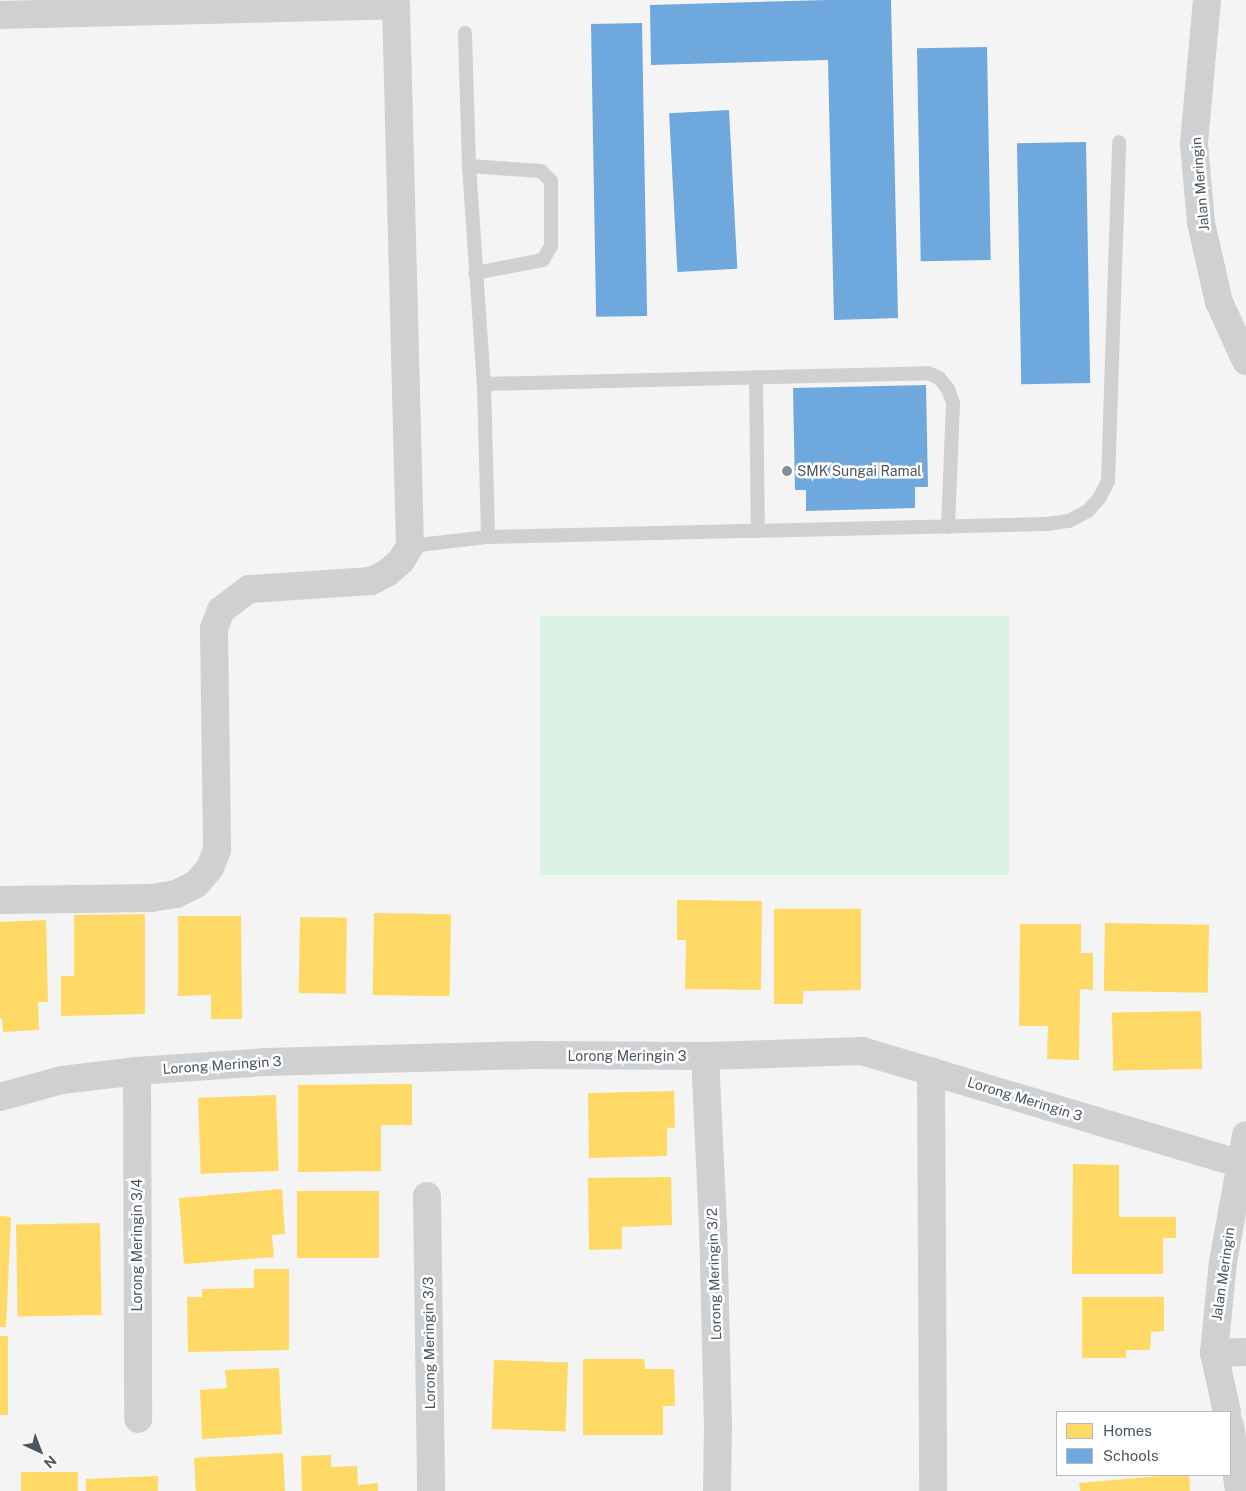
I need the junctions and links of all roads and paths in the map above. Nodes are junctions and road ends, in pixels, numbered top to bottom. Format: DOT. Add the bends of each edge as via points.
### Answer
graph roads {
  1 [pos="1207,0"];
  2 [pos="0,15"];
  3 [pos="465,33"];
  4 [pos="1119,142"];
  5 [pos="469,166"];
  6 [pos="475,273"];
  7 [pos="1246,361"];
  8 [pos="756,377"];
  9 [pos="484,384"];
  10 [pos="948,527"];
  11 [pos="758,531"];
  12 [pos="488,537"];
  13 [pos="410,546"];
  14 [pos="0,900"];
  15 [pos="705,1056"];
  16 [pos="137,1071"];
  17 [pos="931,1071"];
  18 [pos="0,1097"];
  19 [pos="1246,1135"];
  20 [pos="1241,1164"];
  21 [pos="427,1196"];
  22 [pos="1246,1352"];
  23 [pos="1214,1353"];
  24 [pos="1227,1411"];
  25 [pos="138,1419"];
  26 [pos="1231,1432"];
  27 [pos="431,1491"];
  28 [pos="717,1491"];
  29 [pos="933,1491"];
  30 [pos="1239,1491"];
  1 -- 7 [label="street, Jalan Meringin" via="1194,144 1200,223 1220,302"];
  2 -- 13 [label="street" via="396,5"];
  3 -- 5 [label="lane"];
  4 -- 10 [label="lane" via="1108,481 1088,511 1069,520 1047,524"];
  5 -- 6 [label="lane"];
  5 -- 6 [label="lane" via="541,171 551,181 551,246 543,260"];
  6 -- 9 [label="lane"];
  8 -- 9 [label="lane"];
  8 -- 10 [label="lane" via="928,373 939,378 953,403"];
  8 -- 11 [label="lane"];
  9 -- 12 [label="lane"];
  10 -- 11 [label="lane"];
  11 -- 12 [label="lane"];
  12 -- 13 [label="lane"];
  13 -- 14 [label="street" via="401,561 371,581 249,589 222,610 214,628 217,850 210,868 196,884 176,894 152,898"];
  15 -- 16 [label="street, Lorong Meringin 3" via="534,1055 305,1061"];
  15 -- 17 [label="street, Lorong Meringin 3" via="862,1050"];
  15 -- 28 [label="street, Lorong Meringin 3/2" via="714,1263"];
  16 -- 18 [label="street, Lorong Meringin 3" via="62,1080"];
  16 -- 25 [label="street, Lorong Meringin 3/4"];
  17 -- 20 [label="street, Lorong Meringin 3"];
  17 -- 29 [label="street"];
  19 -- 20 [label="street, Jalan Meringin"];
  20 -- 23 [label="street, Jalan Meringin" via="1223,1262"];
  21 -- 27 [label="street, Lorong Meringin 3/3"];
  22 -- 23 [label="street"];
  23 -- 24 [label="street, Jalan Meringin"];
  26 -- 30 [label="street"];
}
